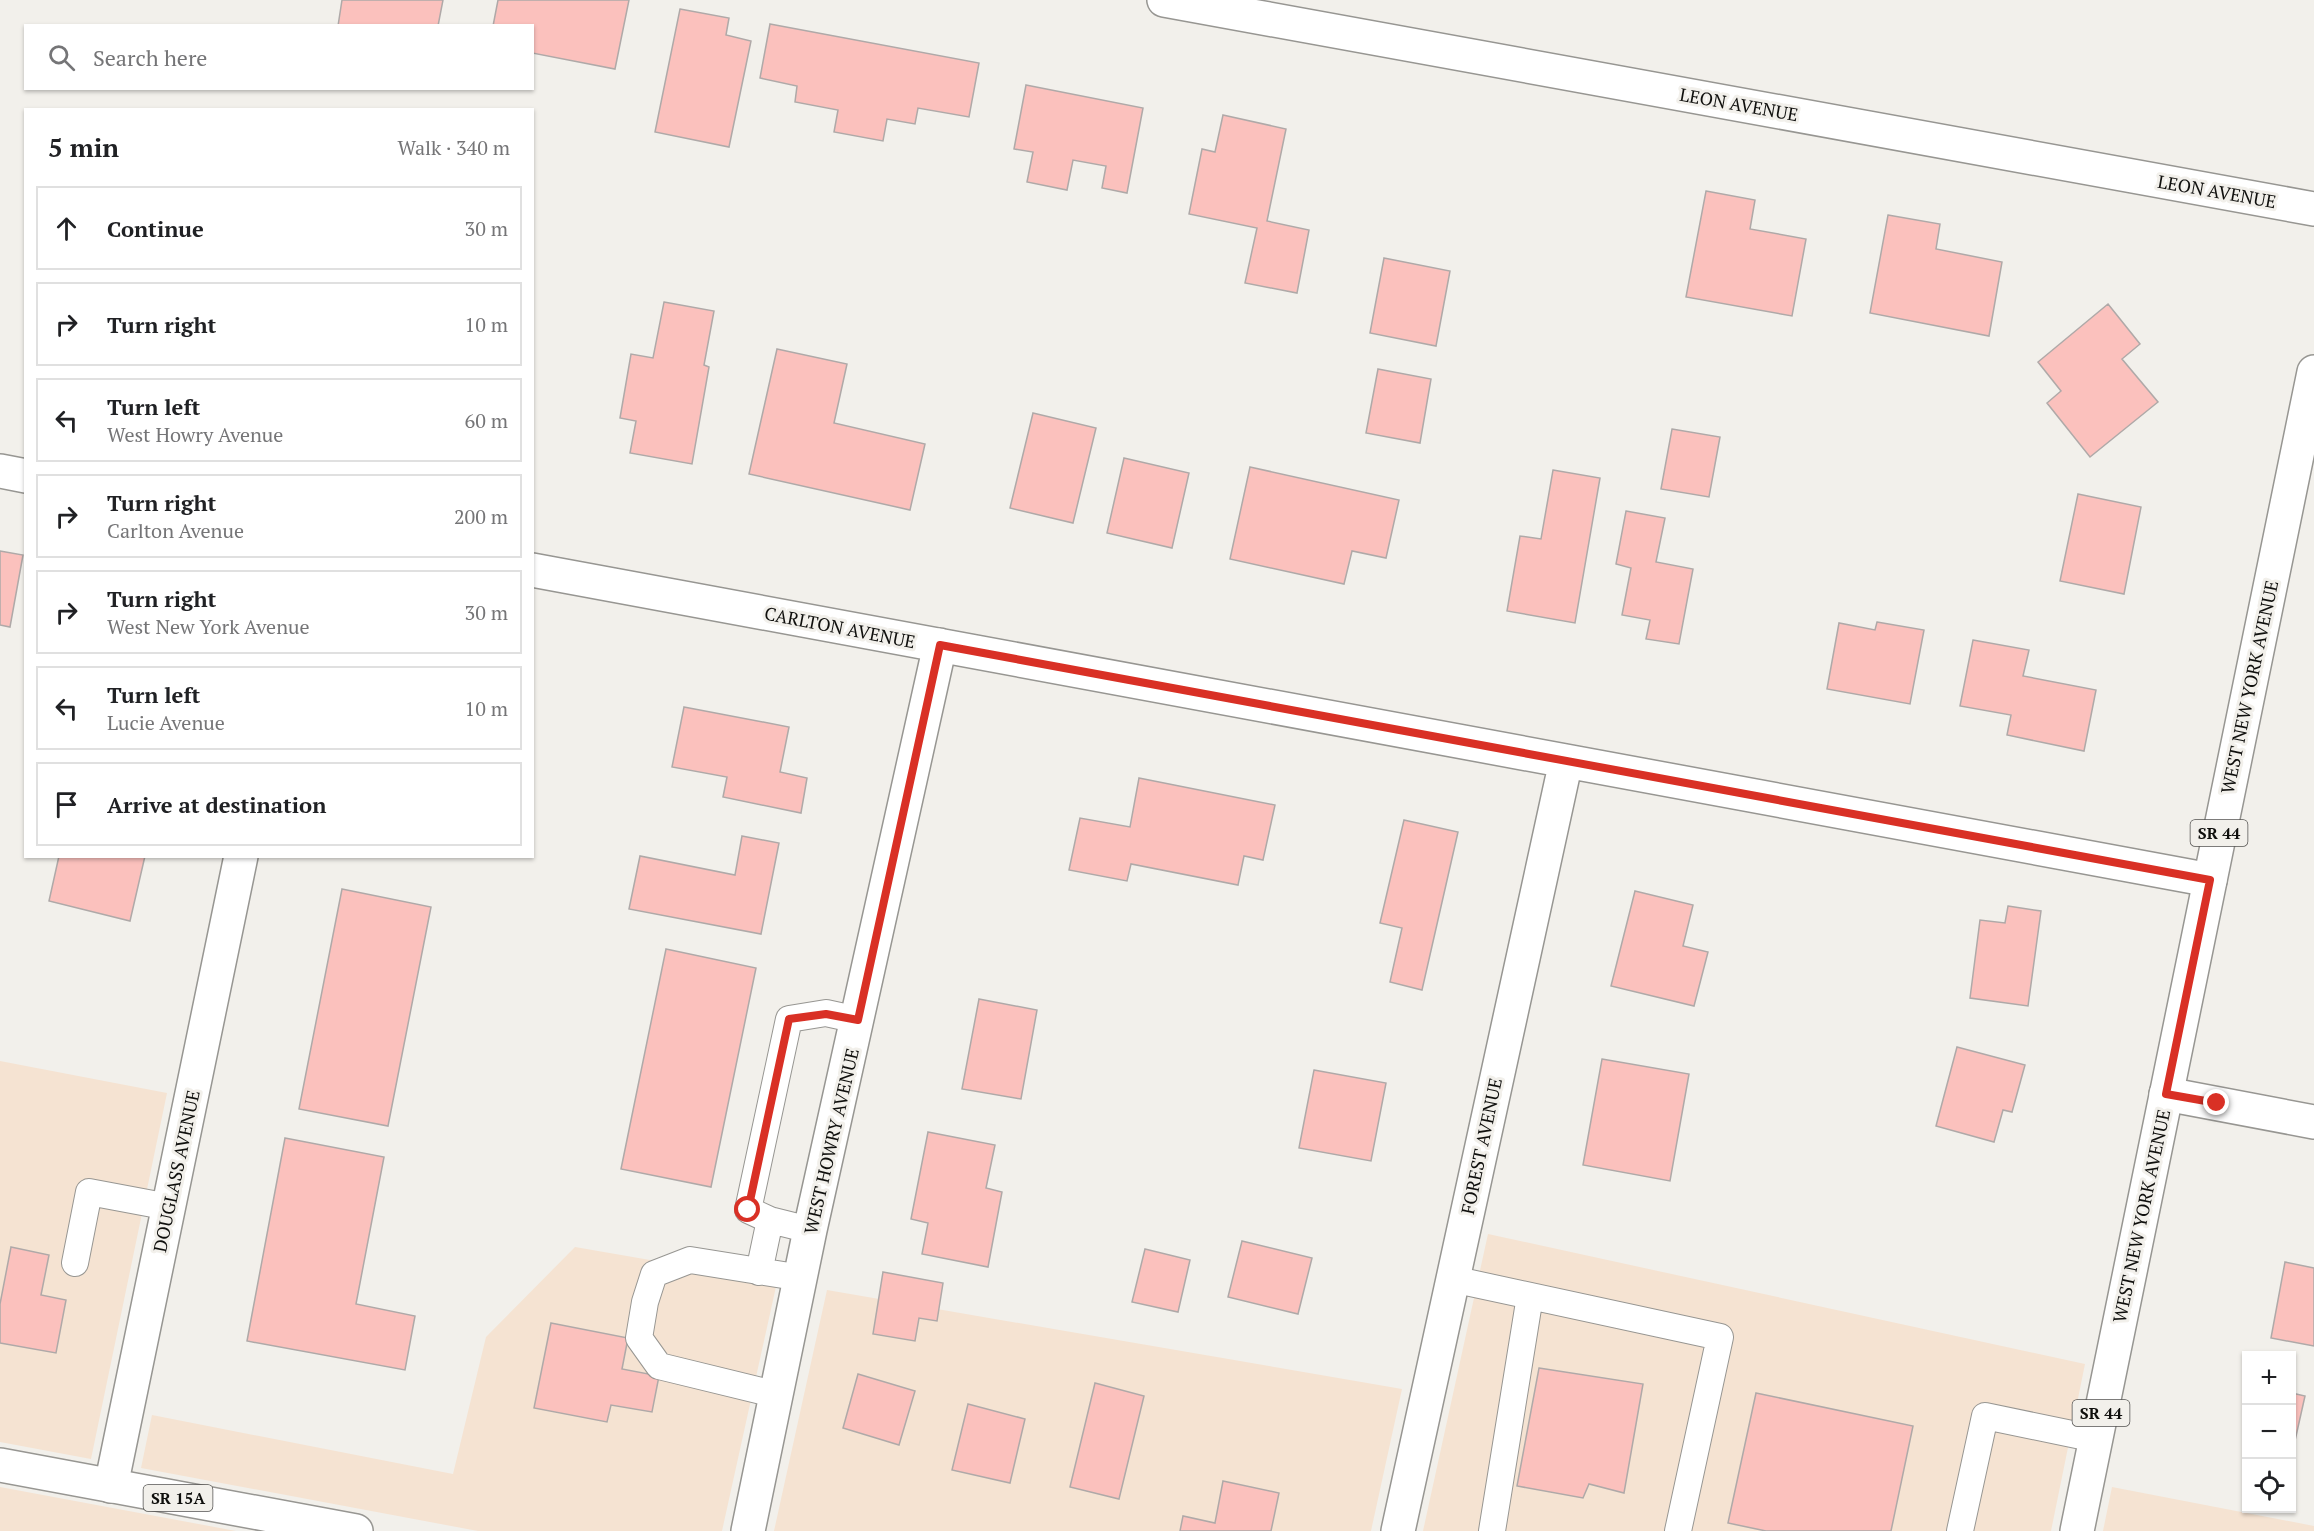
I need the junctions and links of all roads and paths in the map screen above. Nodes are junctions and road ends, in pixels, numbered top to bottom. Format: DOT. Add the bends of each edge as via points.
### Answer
graph roads {
  1 [pos="1164,0"];
  2 [pos="2314,209"];
  3 [pos="2314,372"];
  4 [pos="0,471"];
  5 [pos="24,476"];
  6 [pos="534,570"];
  7 [pos="940,645"];
  8 [pos="1566,761"];
  9 [pos="241,858"];
  10 [pos="2210,880"];
  11 [pos="858,1020"];
  12 [pos="2166,1094"];
  13 [pos="2314,1122"];
  14 [pos="169,1207"];
  15 [pos="770,1220"];
  16 [pos="810,1230"];
  17 [pos="75,1263"];
  18 [pos="759,1272"];
  19 [pos="802,1278"];
  20 [pos="1452,1279"];
  21 [pos="1530,1296"];
  22 [pos="778,1395"];
  23 [pos="2096,1439"];
  24 [pos="0,1465"];
  25 [pos="111,1486"];
  26 [pos="356,1531"];
  27 [pos="748,1531"];
  28 [pos="1398,1531"];
  29 [pos="1492,1531"];
  30 [pos="1678,1531"];
  31 [pos="1960,1531"];
  32 [pos="2077,1531"];
  1 -- 2 [label="main road, LEON AVENUE"];
  3 -- 10 [label="main road, WEST NEW YORK AVENUE / SR 44"];
  4 -- 5 [label="main road"];
  6 -- 7 [label="main road, CARLTON AVENUE"];
  7 -- 8 [label="main road, CARLTON AVENUE"];
  7 -- 11 [label="main road, WEST HOWRY AVENUE"];
  8 -- 10 [label="main road, CARLTON AVENUE"];
  8 -- 20 [label="main road, FOREST AVENUE"];
  9 -- 14 [label="main road, DOUGLASS AVENUE"];
  10 -- 12 [label="main road, WEST NEW YORK AVENUE / SR 44"];
  11 -- 15 [label="lane" via="826,1014 789,1019 748,1210"];
  11 -- 16 [label="main road, WEST HOWRY AVENUE"];
  12 -- 13 [label="main road"];
  12 -- 23 [label="main road, WEST NEW YORK AVENUE / SR 44"];
  14 -- 17 [label="lane" via="89,1192"];
  14 -- 25 [label="main road, DOUGLASS AVENUE"];
  15 -- 16 [label="lane"];
  15 -- 18 [label="lane"];
  16 -- 19 [label="main road, WEST HOWRY AVENUE"];
  18 -- 19 [label="lane"];
  18 -- 22 [label="lane" via="690,1260 654,1274 639,1338 659,1366"];
  19 -- 22 [label="main road, WEST HOWRY AVENUE"];
  20 -- 21 [label="lane"];
  20 -- 28 [label="main road, FOREST AVENUE"];
  21 -- 29 [label="lane"];
  21 -- 30 [label="lane" via="1720,1337"];
  22 -- 27 [label="main road, WEST HOWRY AVENUE"];
  23 -- 31 [label="lane" via="1985,1416"];
  23 -- 32 [label="main road, WEST NEW YORK AVENUE / SR 44"];
  24 -- 25 [label="main road, SR 15A"];
  25 -- 26 [label="main road, SR 15A"];
}
